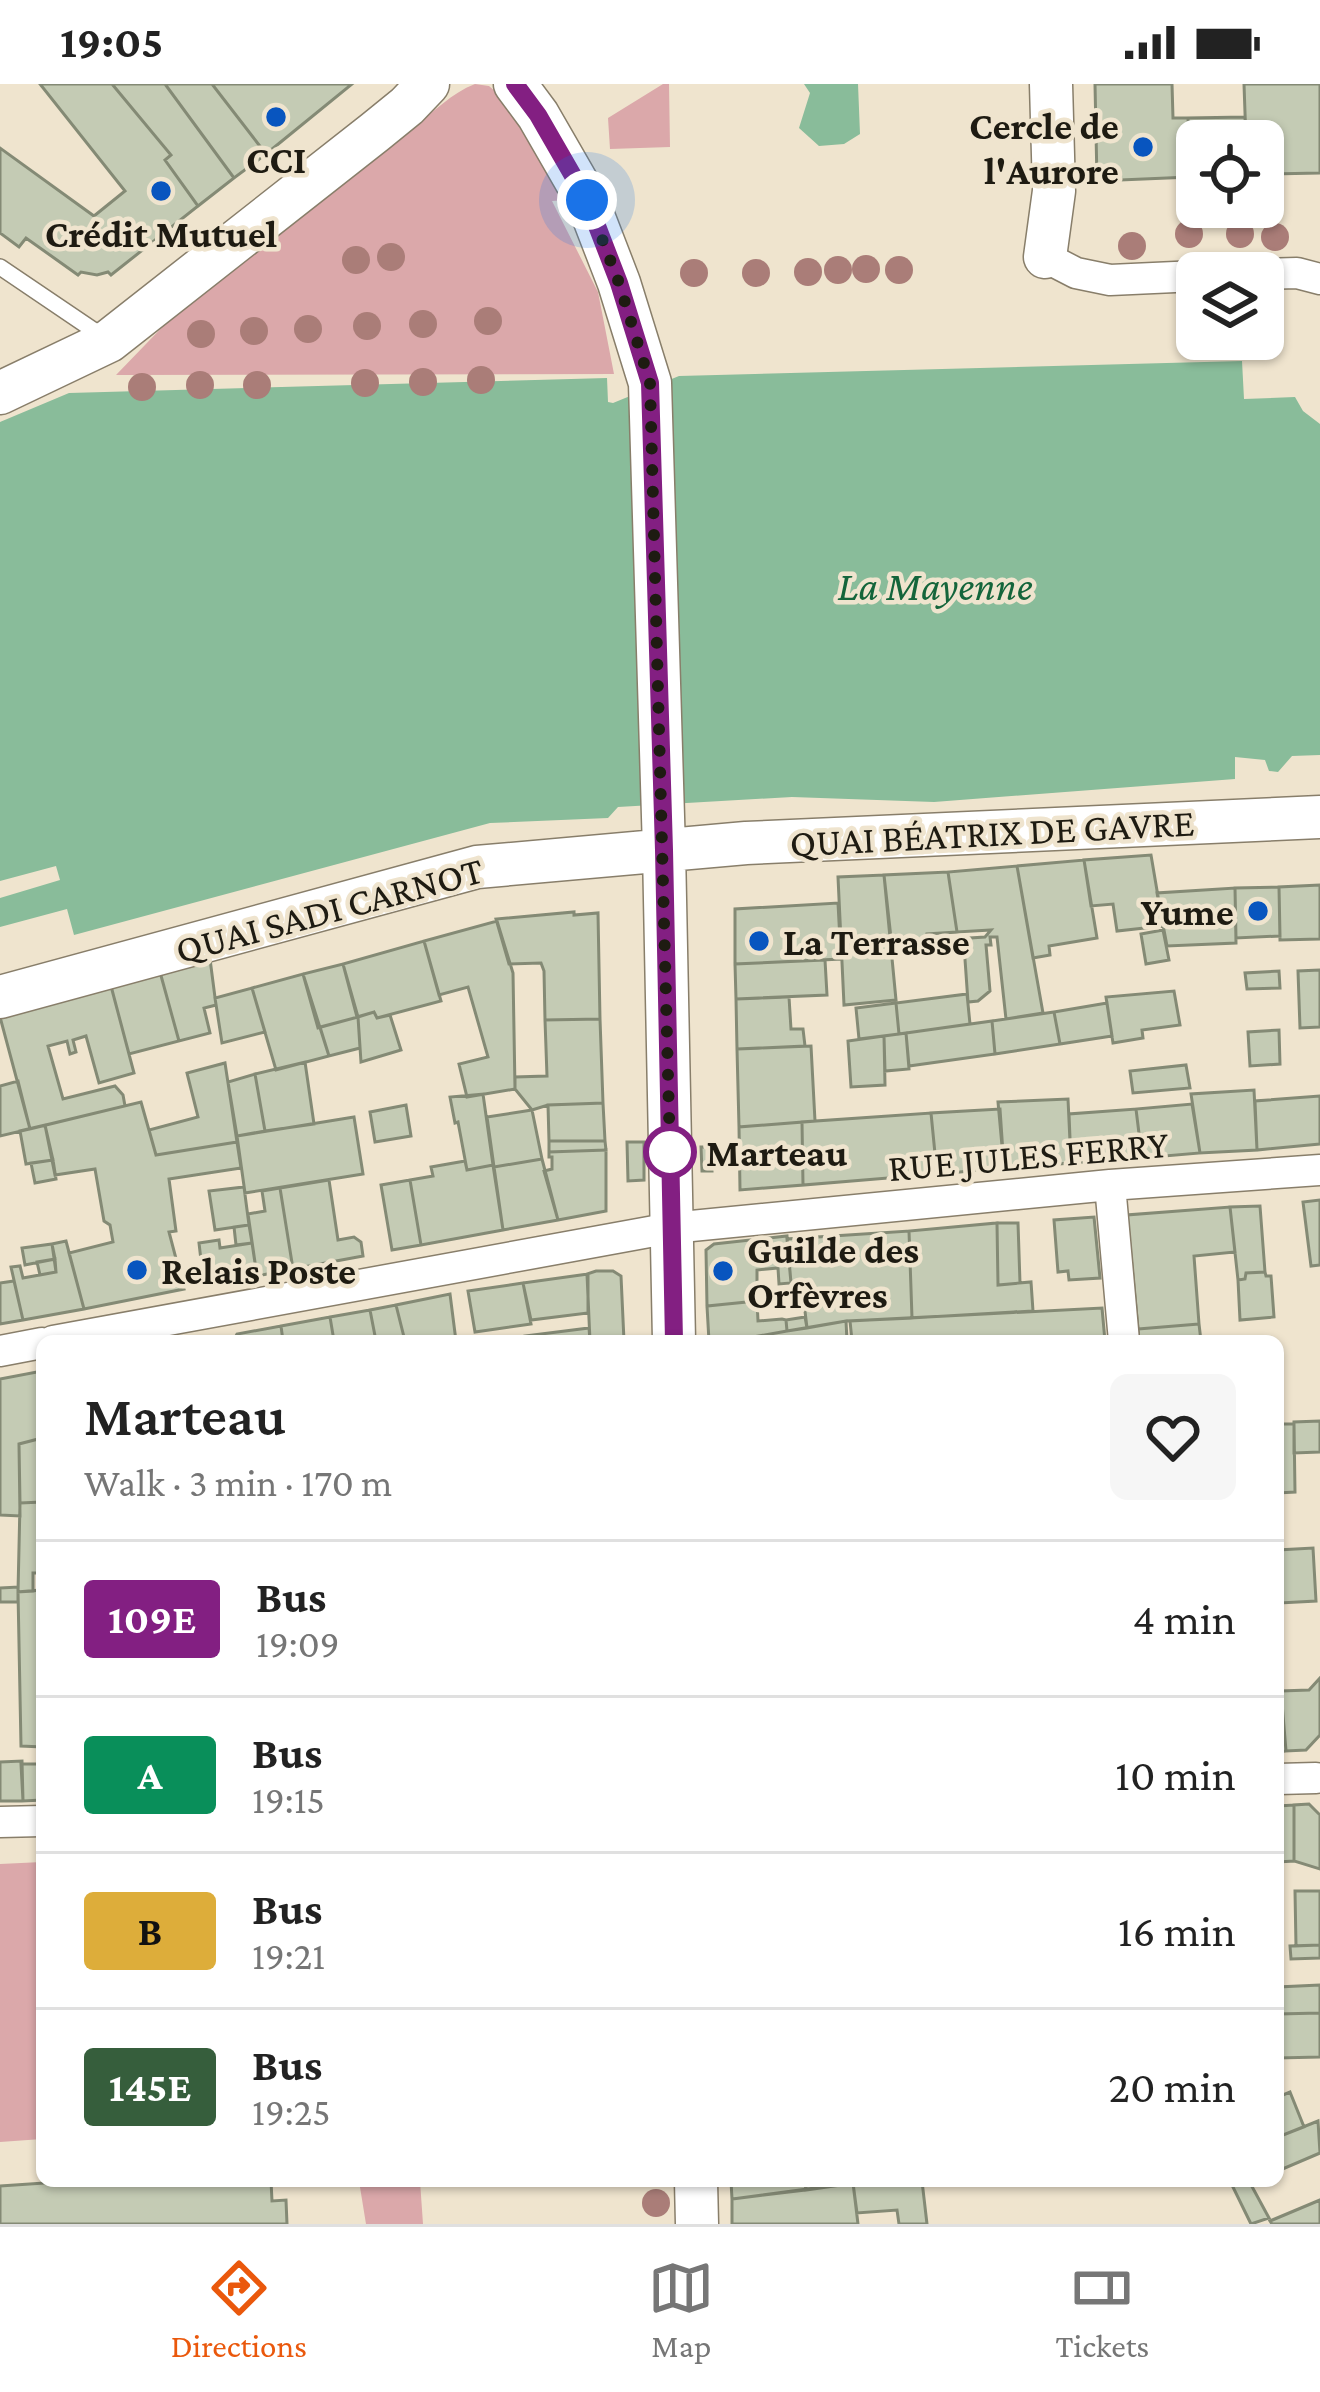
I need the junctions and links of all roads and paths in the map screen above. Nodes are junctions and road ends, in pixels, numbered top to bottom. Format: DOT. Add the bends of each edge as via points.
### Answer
graph roads {
  1 [pos="428,84"];
  2 [pos="515,84"];
  3 [pos="1051,84"];
  4 [pos="1047,248"];
  5 [pos="0,267"];
  6 [pos="1284,273"];
  7 [pos="1176,277"];
  8 [pos="1320,279"];
  9 [pos="110,341"];
  10 [pos="0,393"];
  11 [pos="1320,817"];
  12 [pos="664,850"];
  13 [pos="0,997"];
  14 [pos="1320,1170"];
  15 [pos="1111,1185"];
  16 [pos="671,1228"];
  17 [pos="205,1327"];
  18 [pos="118,1335"];
  19 [pos="674,1335"];
  20 [pos="1124,1335"];
  21 [pos="36,1344"];
  22 [pos="0,1351"];
  23 [pos="1319,1778"];
  24 [pos="1284,1779"];
  25 [pos="36,1821"];
  26 [pos="0,1822"];
  27 [pos="696,2187"];
  28 [pos="698,2224"];
  1 -- 9 [label="street"];
  2 -- 12 [label="street" via="582,189 650,383"];
  3 -- 4 [label="street"];
  4 -- 7 [label="street" via="1076,273"];
  5 -- 9 [label="lane"];
  6 -- 8 [label="street"];
  9 -- 10 [label="street"];
  11 -- 12 [label="street, QUAI BÉATRIX DE GAVRE"];
  12 -- 13 [label="street, QUAI SADI CARNOT" via="477,867"];
  12 -- 16 [label="street"];
  14 -- 15 [label="street, RUE JULES FERRY"];
  15 -- 16 [label="street, RUE JULES FERRY"];
  15 -- 20 [label="street"];
  16 -- 17 [label="street, RUE JULES FERRY"];
  16 -- 19 [label="street"];
  17 -- 18 [label="street, RUE JULES FERRY"];
  21 -- 22 [label="street"];
  23 -- 24 [label="street"];
  25 -- 26 [label="street"];
  27 -- 28 [label="street"];
}
